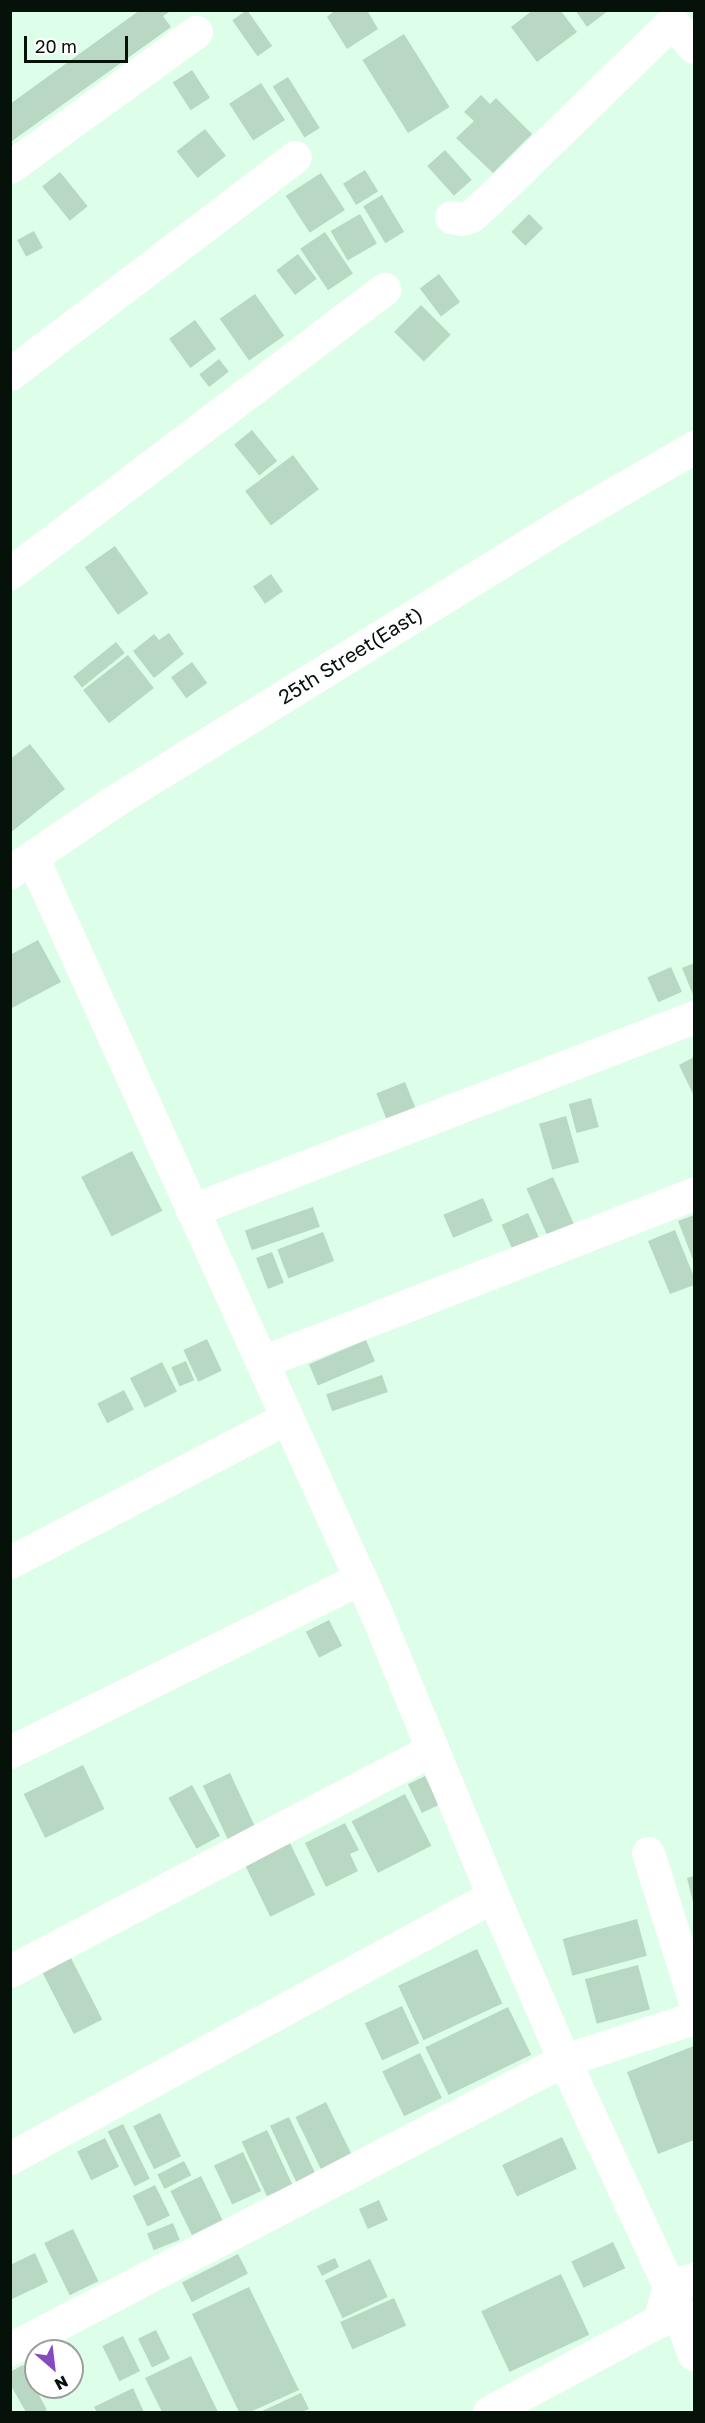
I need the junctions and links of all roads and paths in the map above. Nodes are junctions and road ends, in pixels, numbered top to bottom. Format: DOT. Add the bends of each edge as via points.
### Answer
graph roads {
  1 [pos="678,16"];
  2 [pos="196,32"];
  3 [pos="694,47"];
  4 [pos="295,157"];
  5 [pos="10,167"];
  6 [pos="451,217"];
  7 [pos="384,289"];
  8 [pos="10,374"];
  9 [pos="694,447"];
  10 [pos="10,573"];
  11 [pos="21,865"];
  12 [pos="694,1017"];
  13 [pos="694,1194"];
  14 [pos="192,1210"];
  15 [pos="262,1362"];
  16 [pos="287,1418"];
  17 [pos="10,1562"];
  18 [pos="360,1578"];
  19 [pos="432,1749"];
  20 [pos="10,1752"];
  21 [pos="648,1853"];
  22 [pos="493,1896"];
  23 [pos="10,1971"];
  24 [pos="694,1999"];
  25 [pos="694,2018"];
  26 [pos="564,2060"];
  27 [pos="10,2158"];
  28 [pos="682,2282"];
  29 [pos="10,2349"];
  30 [pos="694,2355"];
  31 [pos="489,2412"];
  1 -- 3 [label="street"];
  1 -- 6 [label="street" via="471,216"];
  2 -- 5 [label="street"];
  4 -- 8 [label="street"];
  7 -- 10 [label="street"];
  9 -- 11 [label="street, 25th Street(East)" via="152,778"];
  11 -- 14 [label="street"];
  12 -- 14 [label="street"];
  13 -- 15 [label="street"];
  14 -- 15 [label="street"];
  15 -- 16 [label="street"];
  16 -- 17 [label="street"];
  16 -- 18 [label="street"];
  18 -- 19 [label="street"];
  18 -- 20 [label="street"];
  19 -- 22 [label="street"];
  19 -- 23 [label="street"];
  21 -- 24 [label="street"];
  22 -- 26 [label="street"];
  22 -- 27 [label="street"];
  25 -- 26 [label="street"];
  26 -- 28 [label="street"];
  26 -- 29 [label="street"];
  28 -- 30 [label="street"];
  28 -- 31 [label="street" via="659,2321"];
}
